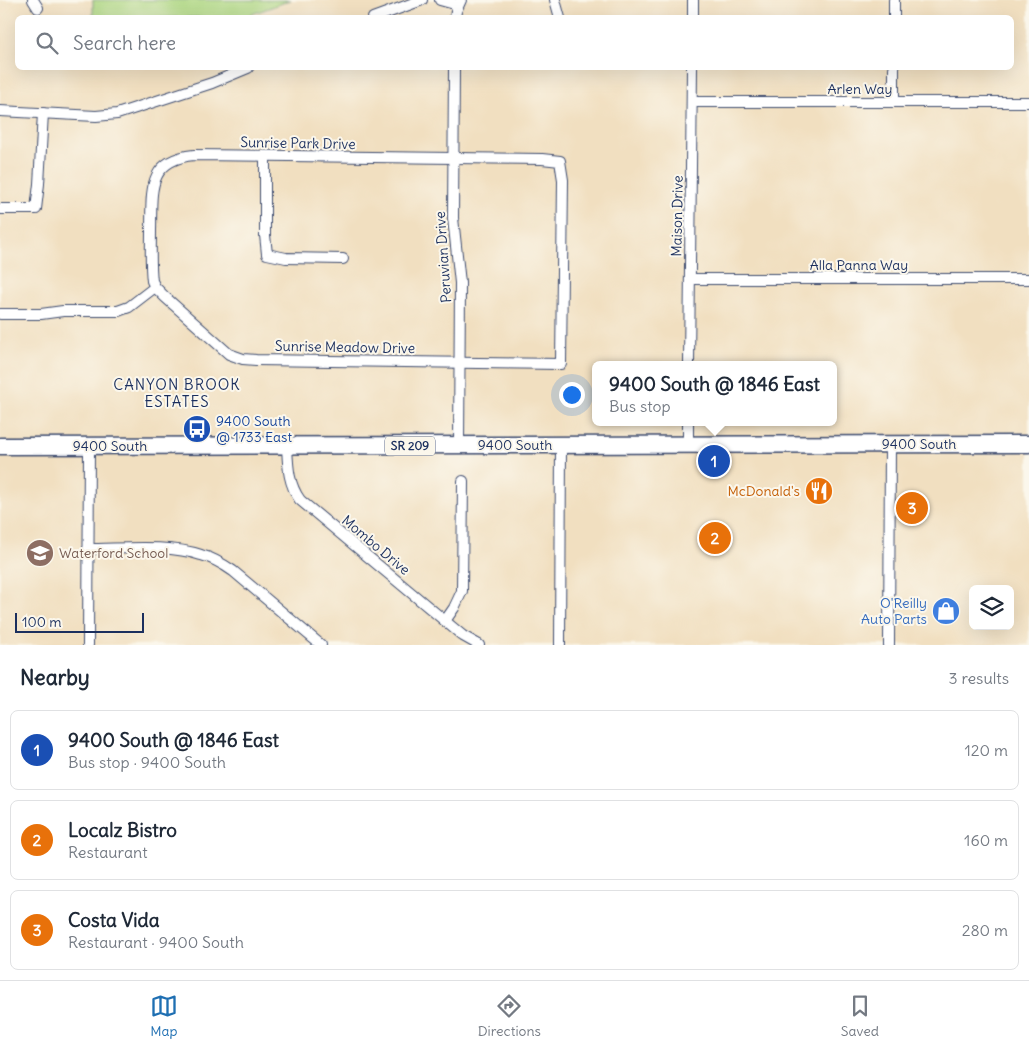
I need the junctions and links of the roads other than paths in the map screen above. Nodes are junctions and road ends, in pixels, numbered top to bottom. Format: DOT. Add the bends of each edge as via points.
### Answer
graph roads {
  1 [pos="422,0"];
  2 [pos="440,0"];
  3 [pos="555,0"];
  4 [pos="693,0"];
  5 [pos="894,0"];
  6 [pos="460,2"];
  7 [pos="381,15"];
  8 [pos="456,15"];
  9 [pos="559,15"];
  10 [pos="693,15"];
  11 [pos="894,15"];
  12 [pos="243,70"];
  13 [pos="454,70"];
  14 [pos="692,70"];
  15 [pos="894,70"];
  16 [pos="692,102"];
  17 [pos="894,102"];
  18 [pos="1029,102"];
  19 [pos="0,111"];
  20 [pos="43,113"];
  21 [pos="266,156"];
  22 [pos="454,158"];
  23 [pos="0,209"];
  24 [pos="343,259"];
  25 [pos="690,279"];
  26 [pos="1029,280"];
  27 [pos="155,287"];
  28 [pos="0,314"];
  29 [pos="689,361"];
  30 [pos="459,362"];
  31 [pos="561,364"];
  32 [pos="688,426"];
  33 [pos="890,444"];
  34 [pos="1029,444"];
  35 [pos="561,445"];
  36 [pos="688,445"];
  37 [pos="0,446"];
  38 [pos="90,446"];
  39 [pos="288,446"];
  40 [pos="459,446"];
  41 [pos="463,481"];
  42 [pos="88,549"];
  43 [pos="445,621"];
  44 [pos="88,645"];
  45 [pos="321,645"];
  46 [pos="479,645"];
  47 [pos="560,645"];
  48 [pos="889,645"];
  1 -- 7 [label="street"];
  2 -- 6 [label="street"];
  3 -- 9 [label="street"];
  4 -- 10 [label="street"];
  5 -- 11 [label="street"];
  6 -- 8 [label="street"];
  12 -- 20 [label="street" via="117,114"];
  13 -- 22 [label="street, Peruvian Drive"];
  14 -- 16 [label="street, Maison Drive"];
  15 -- 17 [label="street"];
  16 -- 17 [label="street, Arlen Way"];
  16 -- 25 [label="street, Maison Drive"];
  17 -- 18 [label="street, Arlen Way"];
  19 -- 20 [label="street"];
  20 -- 23 [label="street" via="36,209"];
  21 -- 22 [label="street, Sunrise Park Drive"];
  21 -- 24 [label="street" via="267,254 286,258"];
  21 -- 27 [label="street, Sunrise Park Drive" via="194,155 169,161 160,169 152,199 151,274"];
  22 -- 30 [label="street, Peruvian Drive" via="453,218 460,283"];
  22 -- 31 [label="street, Sunrise Park Drive" via="560,161 563,180"];
  25 -- 26 [label="street, Alla Panna Way"];
  25 -- 29 [label="street, Maison Drive"];
  27 -- 28 [label="street" via="129,307 118,311"];
  27 -- 30 [label="street, Sunrise Meadow Drive" via="219,346 243,359"];
  30 -- 31 [label="street, Sunrise Meadow Drive"];
  30 -- 40 [label="street, Peruvian Drive"];
  32 -- 36 [label="street"];
  33 -- 34 [label="main road, 9400 South / SR 209"];
  33 -- 36 [label="main road, 9400 South / SR 209"];
  33 -- 48 [label="street"];
  35 -- 36 [label="main road, 9400 South / SR 209"];
  35 -- 40 [label="main road, 9400 South / SR 209"];
  35 -- 47 [label="street"];
  37 -- 38 [label="main road, 9400 South / SR 209"];
  38 -- 39 [label="main road, 9400 South / SR 209"];
  38 -- 42 [label="street"];
  39 -- 40 [label="main road, 9400 South / SR 209"];
  39 -- 43 [label="street, Mombo Drive" via="288,476 300,500"];
  41 -- 43 [label="street" via="462,591"];
  42 -- 44 [label="street"];
  42 -- 45 [label="street" via="185,550 218,561"];
  43 -- 46 [label="street, Mombo Drive"];
}
